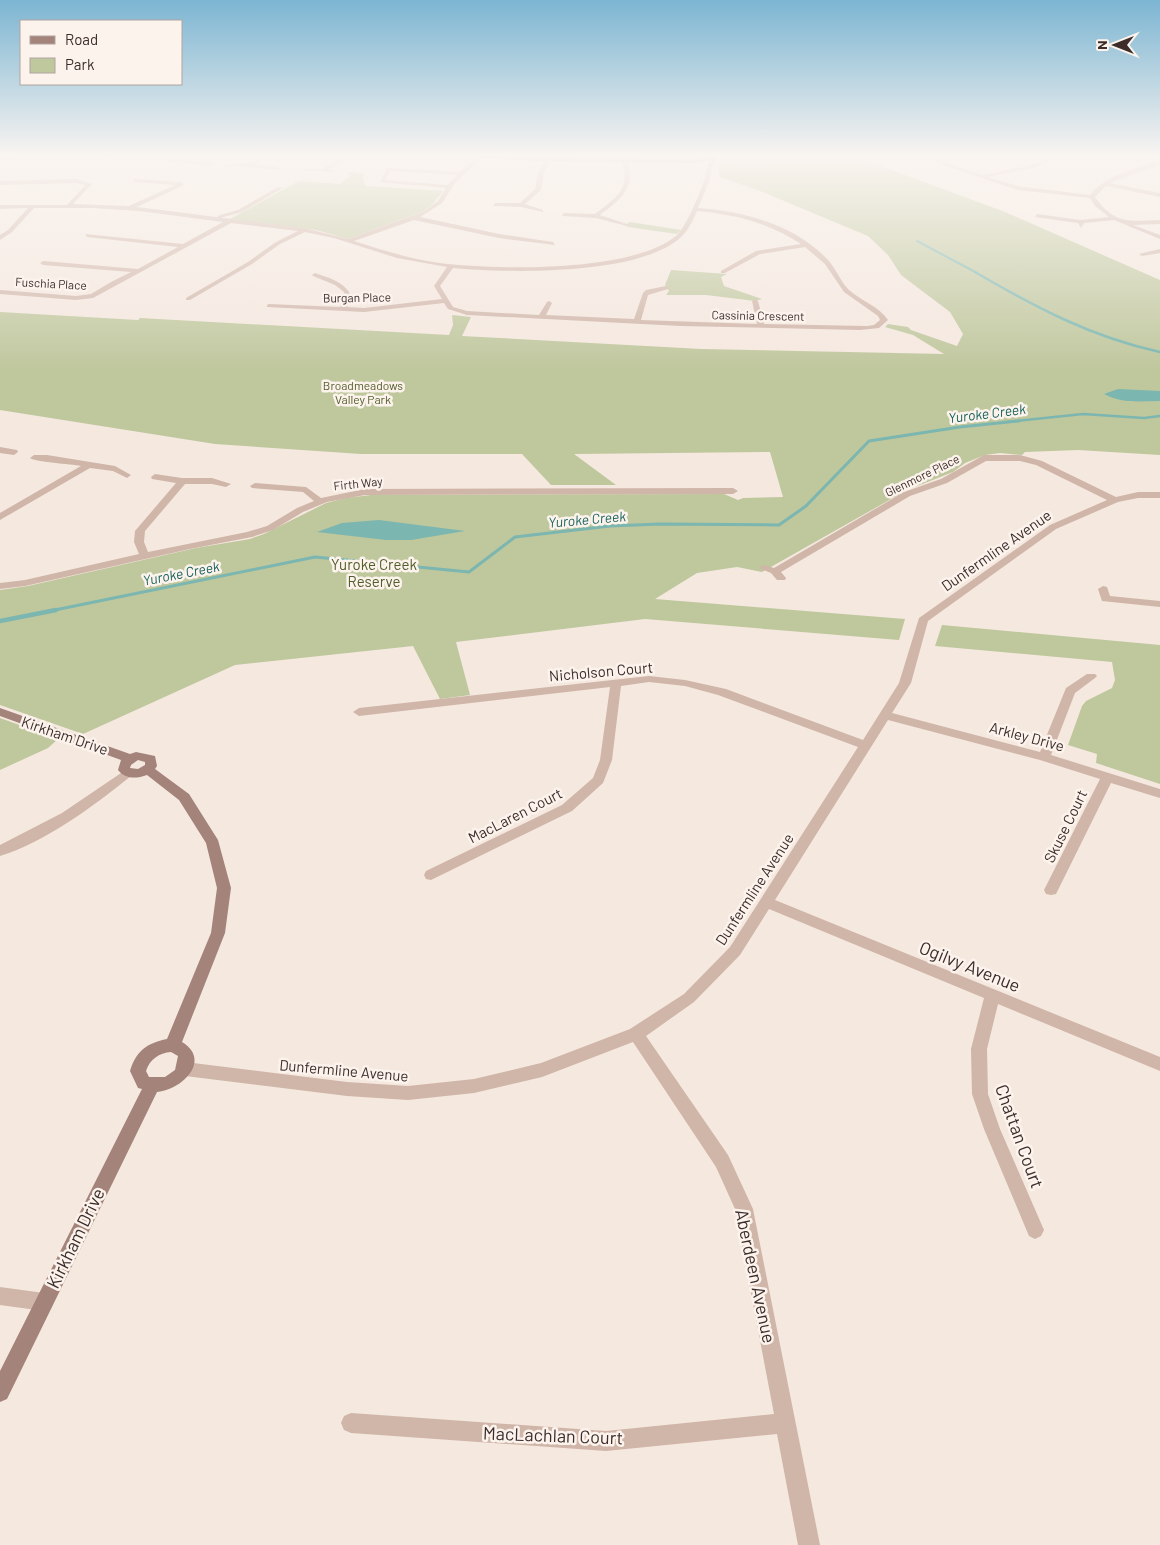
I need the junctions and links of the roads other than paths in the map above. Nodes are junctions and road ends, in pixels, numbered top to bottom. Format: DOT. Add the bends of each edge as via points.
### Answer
graph roads {
  1 [pos="217,228"];
  2 [pos="290,228"];
  3 [pos="385,228"];
  4 [pos="470,228"];
  5 [pos="687,228"];
  6 [pos="774,228"];
  7 [pos="1139,228"];
  8 [pos="304,230"];
  9 [pos="87,235"];
  10 [pos="1160,237"];
  11 [pos="348,241"];
  12 [pos="553,244"];
  13 [pos="805,245"];
  14 [pos="185,246"];
  15 [pos="1160,251"];
  16 [pos="1142,254"];
  17 [pos="43,263"];
  18 [pos="451,267"];
  19 [pos="139,271"];
  20 [pos="723,272"];
  21 [pos="316,276"];
  22 [pos="666,288"];
  23 [pos="0,292"];
  24 [pos="187,300"];
  25 [pos="446,301"];
  26 [pos="755,301"];
  27 [pos="549,303"];
  28 [pos="269,306"];
  29 [pos="341,310"];
  30 [pos="542,317"];
  31 [pos="638,322"];
  32 [pos="761,326"];
  33 [pos="0,450"];
  34 [pos="14,452"];
  35 [pos="34,458"];
  36 [pos="87,466"];
  37 [pos="126,475"];
  38 [pos="155,477"];
  39 [pos="182,481"];
  40 [pos="226,484"];
  41 [pos="254,486"];
  42 [pos="733,491"];
  43 [pos="1160,495"];
  44 [pos="1115,500"];
  45 [pos="320,502"];
  46 [pos="0,517"];
  47 [pos="145,556"];
  48 [pos="764,568"];
  49 [pos="0,586"];
  50 [pos="1104,597"];
  51 [pos="1160,604"];
  52 [pos="1091,676"];
  53 [pos="616,683"];
  54 [pos="0,712"];
  55 [pos="359,712"];
  56 [pos="884,715"];
  57 [pos="866,745"];
  58 [pos="1044,757"];
  59 [pos="130,759"];
  60 [pos="148,770"];
  61 [pos="127,773"];
  62 [pos="1107,777"];
  63 [pos="1160,794"];
  64 [pos="0,851"];
  65 [pos="431,875"];
  66 [pos="1051,890"];
  67 [pos="766,902"];
  68 [pos="993,995"];
  69 [pos="636,1034"];
  70 [pos="173,1045"];
  71 [pos="1160,1064"];
  72 [pos="185,1069"];
  73 [pos="152,1086"];
  74 [pos="1035,1230"];
  75 [pos="0,1296"];
  76 [pos="44,1302"];
  77 [pos="0,1392"];
  78 [pos="351,1423"];
  79 [pos="785,1423"];
  80 [pos="809,1545"];
  1 -- 14 [label="street, Fuschia Place"];
  2 -- 8 [label="street"];
  3 -- 11 [label="street"];
  4 -- 12 [label="street"];
  5 -- 18 [label="street" via="658,248 628,258 554,269"];
  6 -- 13 [label="street, Cassinia Crescent"];
  7 -- 10 [label="street"];
  8 -- 11 [label="street"];
  8 -- 24 [label="street"];
  9 -- 14 [label="street"];
  11 -- 18 [label="street" via="410,260"];
  13 -- 20 [label="street" via="758,252"];
  13 -- 32 [label="street, Cassinia Crescent" via="824,260 845,290 881,315 882,324 860,328"];
  14 -- 19 [label="street, Fuschia Place"];
  15 -- 16 [label="street"];
  17 -- 19 [label="street"];
  18 -- 25 [label="street" via="436,286"];
  19 -- 23 [label="street, Fuschia Place" via="86,298"];
  21 -- 29 [label="street" via="347,291 349,299"];
  22 -- 31 [label="street" via="645,294"];
  25 -- 29 [label="street, Burgan Place"];
  25 -- 30 [label="street, Cassinia Crescent" via="457,311"];
  26 -- 32 [label="street"];
  27 -- 30 [label="street"];
  28 -- 29 [label="street, Burgan Place"];
  30 -- 31 [label="street, Cassinia Crescent"];
  31 -- 32 [label="street, Cassinia Crescent"];
  33 -- 34 [label="street"];
  35 -- 36 [label="street"];
  36 -- 37 [label="street" via="114,469"];
  36 -- 46 [label="street"];
  38 -- 39 [label="street"];
  39 -- 40 [label="street"];
  39 -- 47 [label="street" via="140,531 139,542"];
  41 -- 45 [label="street" via="306,490"];
  42 -- 45 [label="street, Firth Way" via="365,492"];
  43 -- 44 [label="street, Dunfermline Avenue"];
  44 -- 48 [label="street, Glenmore Place" via="1039,462 1020,458 984,458 944,480 907,494 778,574"];
  44 -- 56 [label="street, Dunfermline Avenue" via="1053,527 924,620 905,683"];
  45 -- 47 [label="street, Firth Way" via="270,528 249,535"];
  47 -- 49 [label="street, Firth Way"];
  50 -- 51 [label="street"];
  52 -- 58 [label="street" via="1070,690"];
  53 -- 55 [label="street, Nicholson Court"];
  53 -- 57 [label="street, Nicholson Court" via="649,679 722,692"];
  53 -- 65 [label="street, MacLaren Court" via="606,760 599,780 567,808"];
  54 -- 59 [label="street, Kirkham Drive"];
  56 -- 57 [label="street, Dunfermline Avenue"];
  56 -- 58 [label="street, Arkley Drive"];
  57 -- 67 [label="street, Dunfermline Avenue"];
  58 -- 62 [label="street, Arkley Drive"];
  59 -- 60 [label="street, Kirkham Drive" via="148,757 152,762"];
  59 -- 61 [label="street" via="123,766"];
  60 -- 61 [label="street" via="139,774"];
  60 -- 70 [label="street" via="184,797 213,843 224,888 218,933"];
  61 -- 64 [label="street" via="76,811"];
  62 -- 63 [label="street, Arkley Drive"];
  62 -- 66 [label="street, Skuse Court"];
  67 -- 68 [label="street, Ogilvy Avenue"];
  67 -- 69 [label="street, Dunfermline Avenue" via="735,951 689,998"];
  68 -- 71 [label="street, Ogilvy Avenue"];
  68 -- 74 [label="street, Chattan Court" via="979,1049 980,1094"];
  69 -- 72 [label="street, Dunfermline Avenue" via="542,1070 474,1086 408,1093"];
  69 -- 79 [label="street, Aberdeen Avenue" via="722,1162 744,1208"];
  70 -- 72 [label="street" via="185,1052"];
  70 -- 73 [label="street" via="161,1046 140,1062 138,1072 141,1079"];
  72 -- 73 [label="street" via="175,1080"];
  73 -- 76 [label="street, Kirkham Drive"];
  75 -- 76 [label="street"];
  76 -- 77 [label="street, Kirkham Drive"];
  78 -- 79 [label="street, MacLachlan Court" via="606,1441"];
  79 -- 80 [label="street, Aberdeen Avenue"];
}
